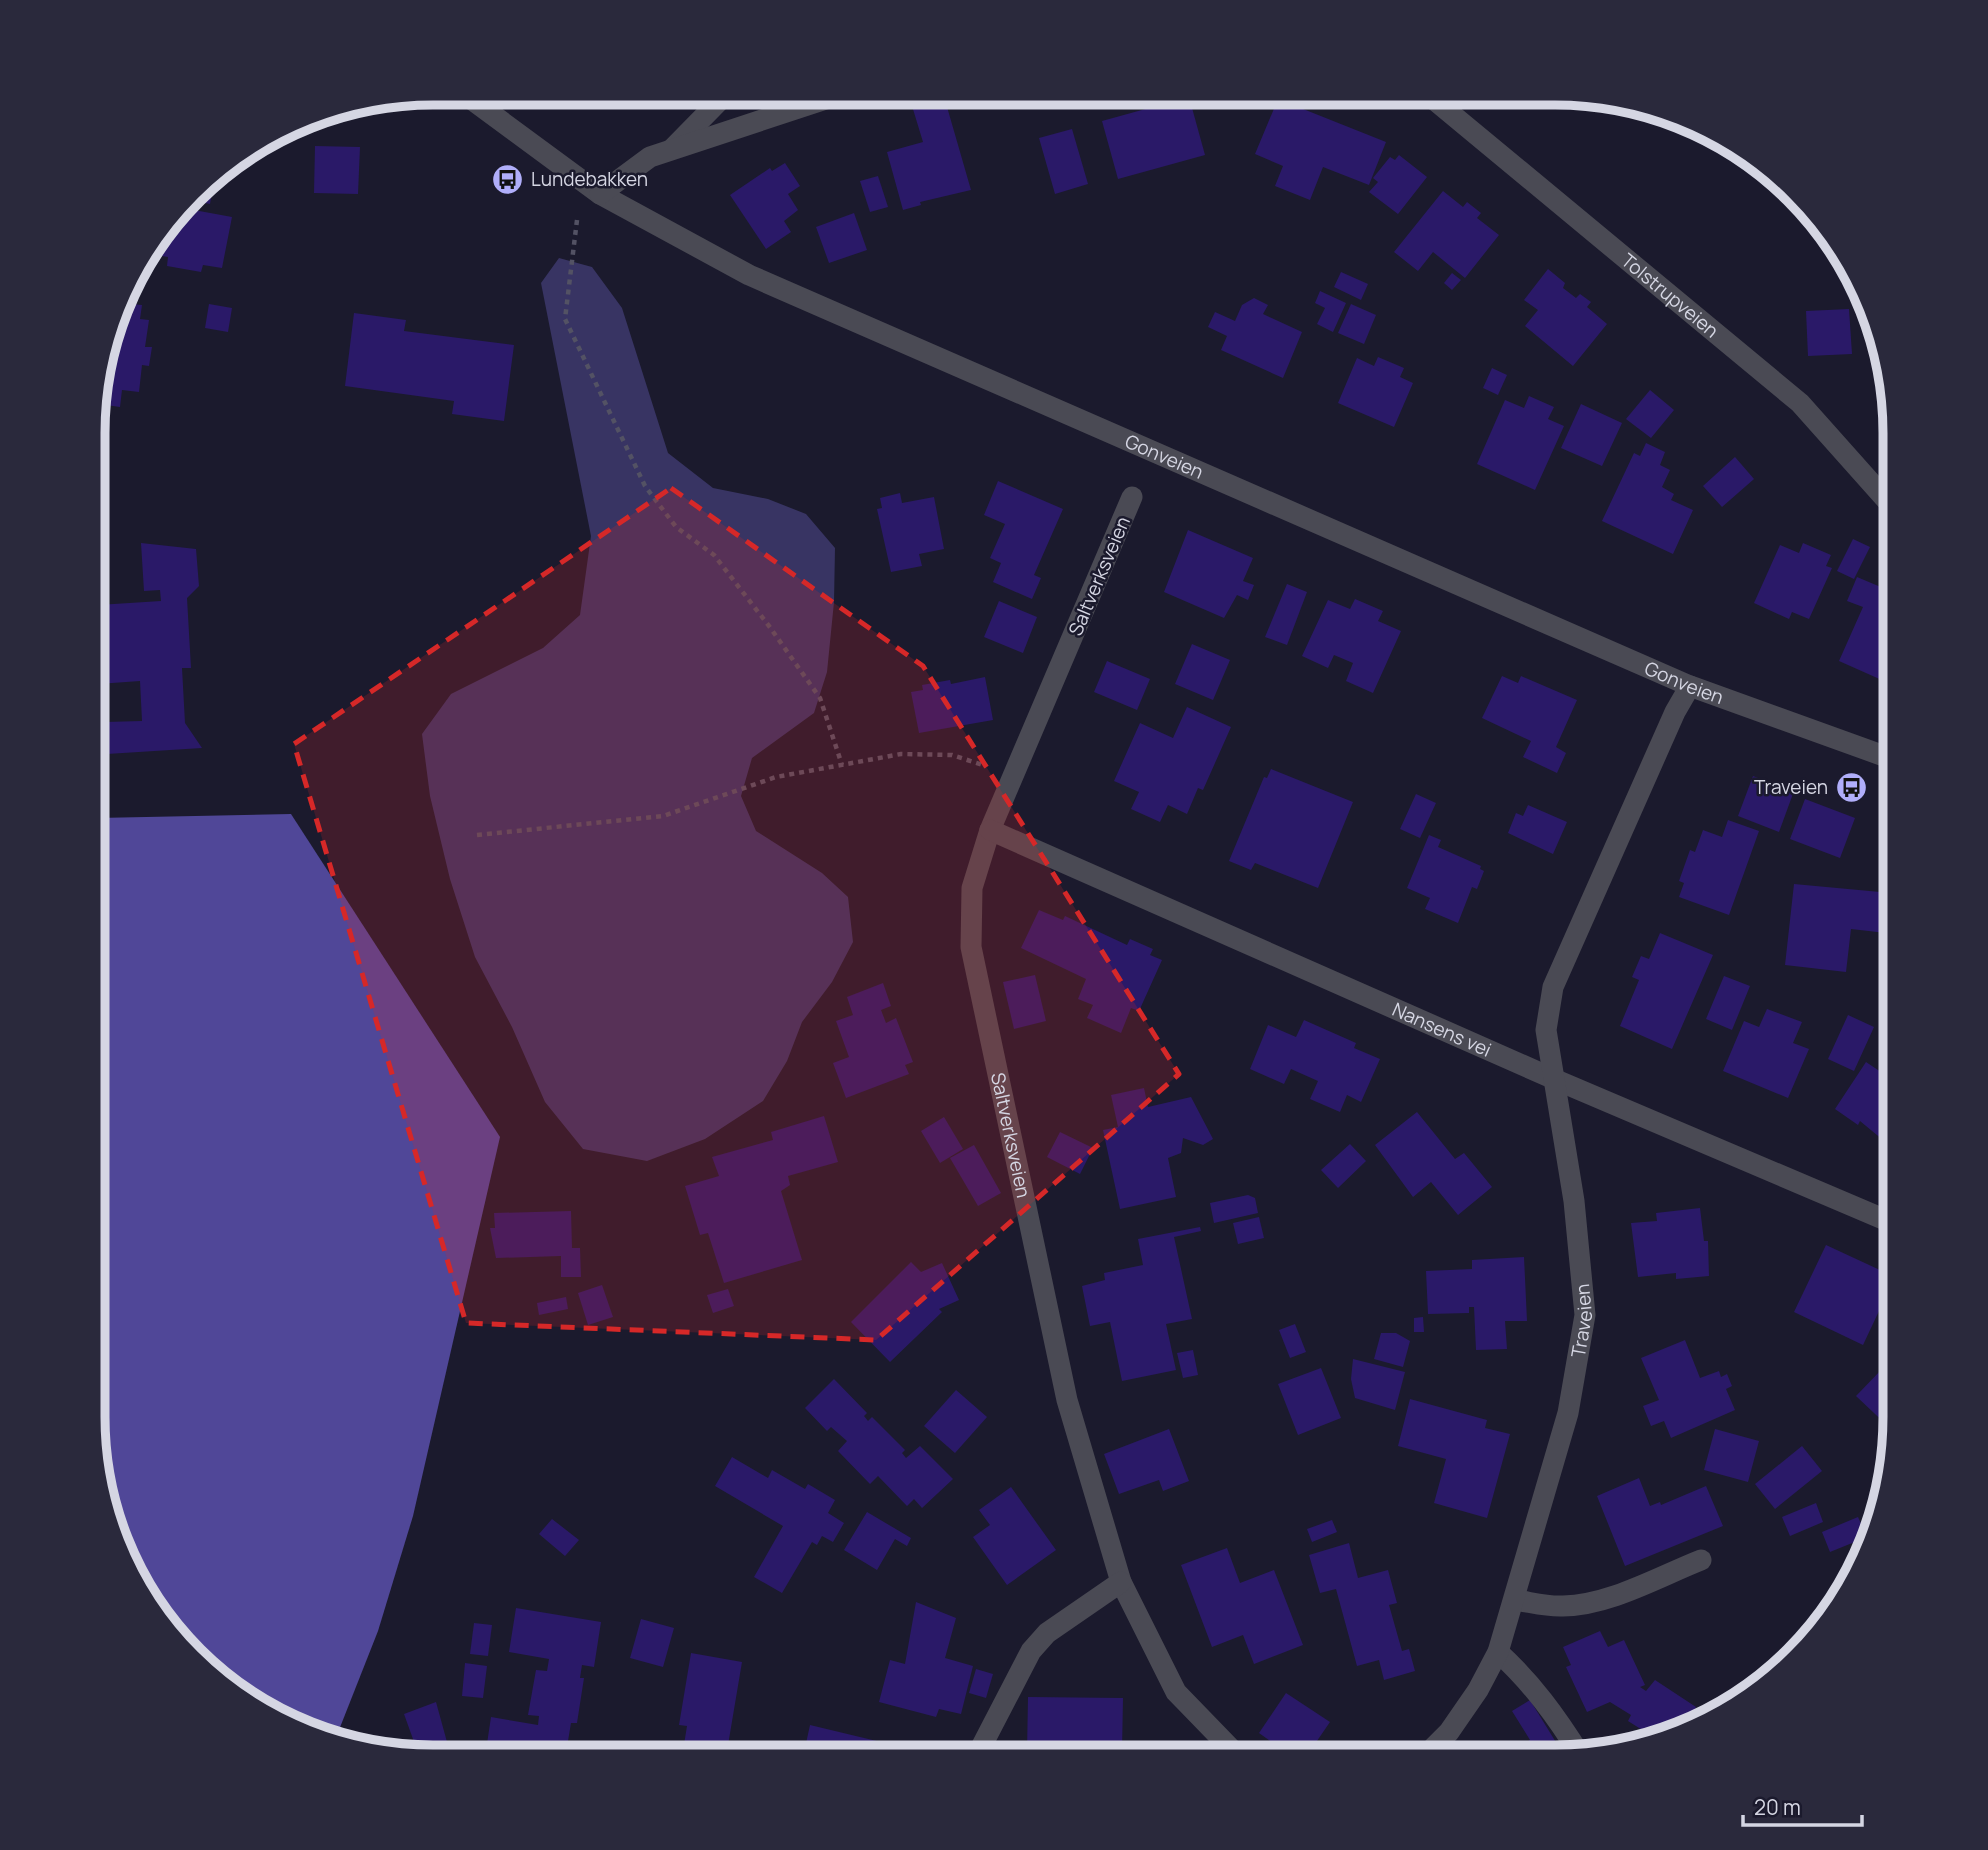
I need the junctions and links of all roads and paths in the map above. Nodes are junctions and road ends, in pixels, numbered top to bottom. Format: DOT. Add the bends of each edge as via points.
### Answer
graph roads {
  1 [pos="479,105"];
  2 [pos="715,105"];
  3 [pos="808,105"];
  4 [pos="1440,105"];
  5 [pos="671,150"];
  6 [pos="600,194"];
  7 [pos="577,220"];
  8 [pos="1883,496"];
  9 [pos="1132,498"];
  10 [pos="1690,685"];
  11 [pos="1883,756"];
  12 [pos="842,765"];
  13 [pos="1014,774"];
  14 [pos="990,830"];
  15 [pos="477,835"];
  16 [pos="1554,1079"];
  17 [pos="1883,1219"];
  18 [pos="1701,1560"];
  19 [pos="1121,1582"];
  20 [pos="1515,1600"];
  21 [pos="1498,1652"];
  22 [pos="1574,1744"];
  23 [pos="982,1745"];
  24 [pos="1227,1745"];
  25 [pos="1436,1745"];
  1 -- 6 [label="street, Gonveien"];
  2 -- 5 [label="street"];
  3 -- 5 [label="street"];
  4 -- 8 [label="street, Tolstrupveien" via="1800,403"];
  5 -- 6 [label="street" via="650,157"];
  6 -- 10 [label="street, Gonveien" via="750,275"];
  7 -- 12 [label="path" via="565,319 645,486 677,527 714,555 769,625 820,698"];
  9 -- 13 [label="street, Saltverksveien"];
  10 -- 11 [label="street, Gonveien"];
  10 -- 16 [label="street, Traveien" via="1553,987 1546,1030"];
  12 -- 13 [label="path" via="901,754 952,755"];
  12 -- 15 [label="path" via="776,777 663,816"];
  13 -- 14 [label="street, Saltverksveien"];
  14 -- 16 [label="street, Nansens vei"];
  14 -- 19 [label="street, Saltverksveien" via="972,888 971,947 1067,1401"];
  16 -- 17 [label="street, Nansens vei"];
  16 -- 20 [label="street, Traveien" via="1574,1201 1585,1315 1568,1413"];
  18 -- 20 [label="street" via="1586,1603 1562,1606"];
  19 -- 23 [label="street" via="1047,1633 1031,1651"];
  19 -- 24 [label="street, Saltverksveien" via="1176,1692"];
  20 -- 21 [label="street, Traveien"];
  21 -- 22 [label="street" via="1549,1704"];
  21 -- 25 [label="street, Traveien" via="1478,1690"];
}
